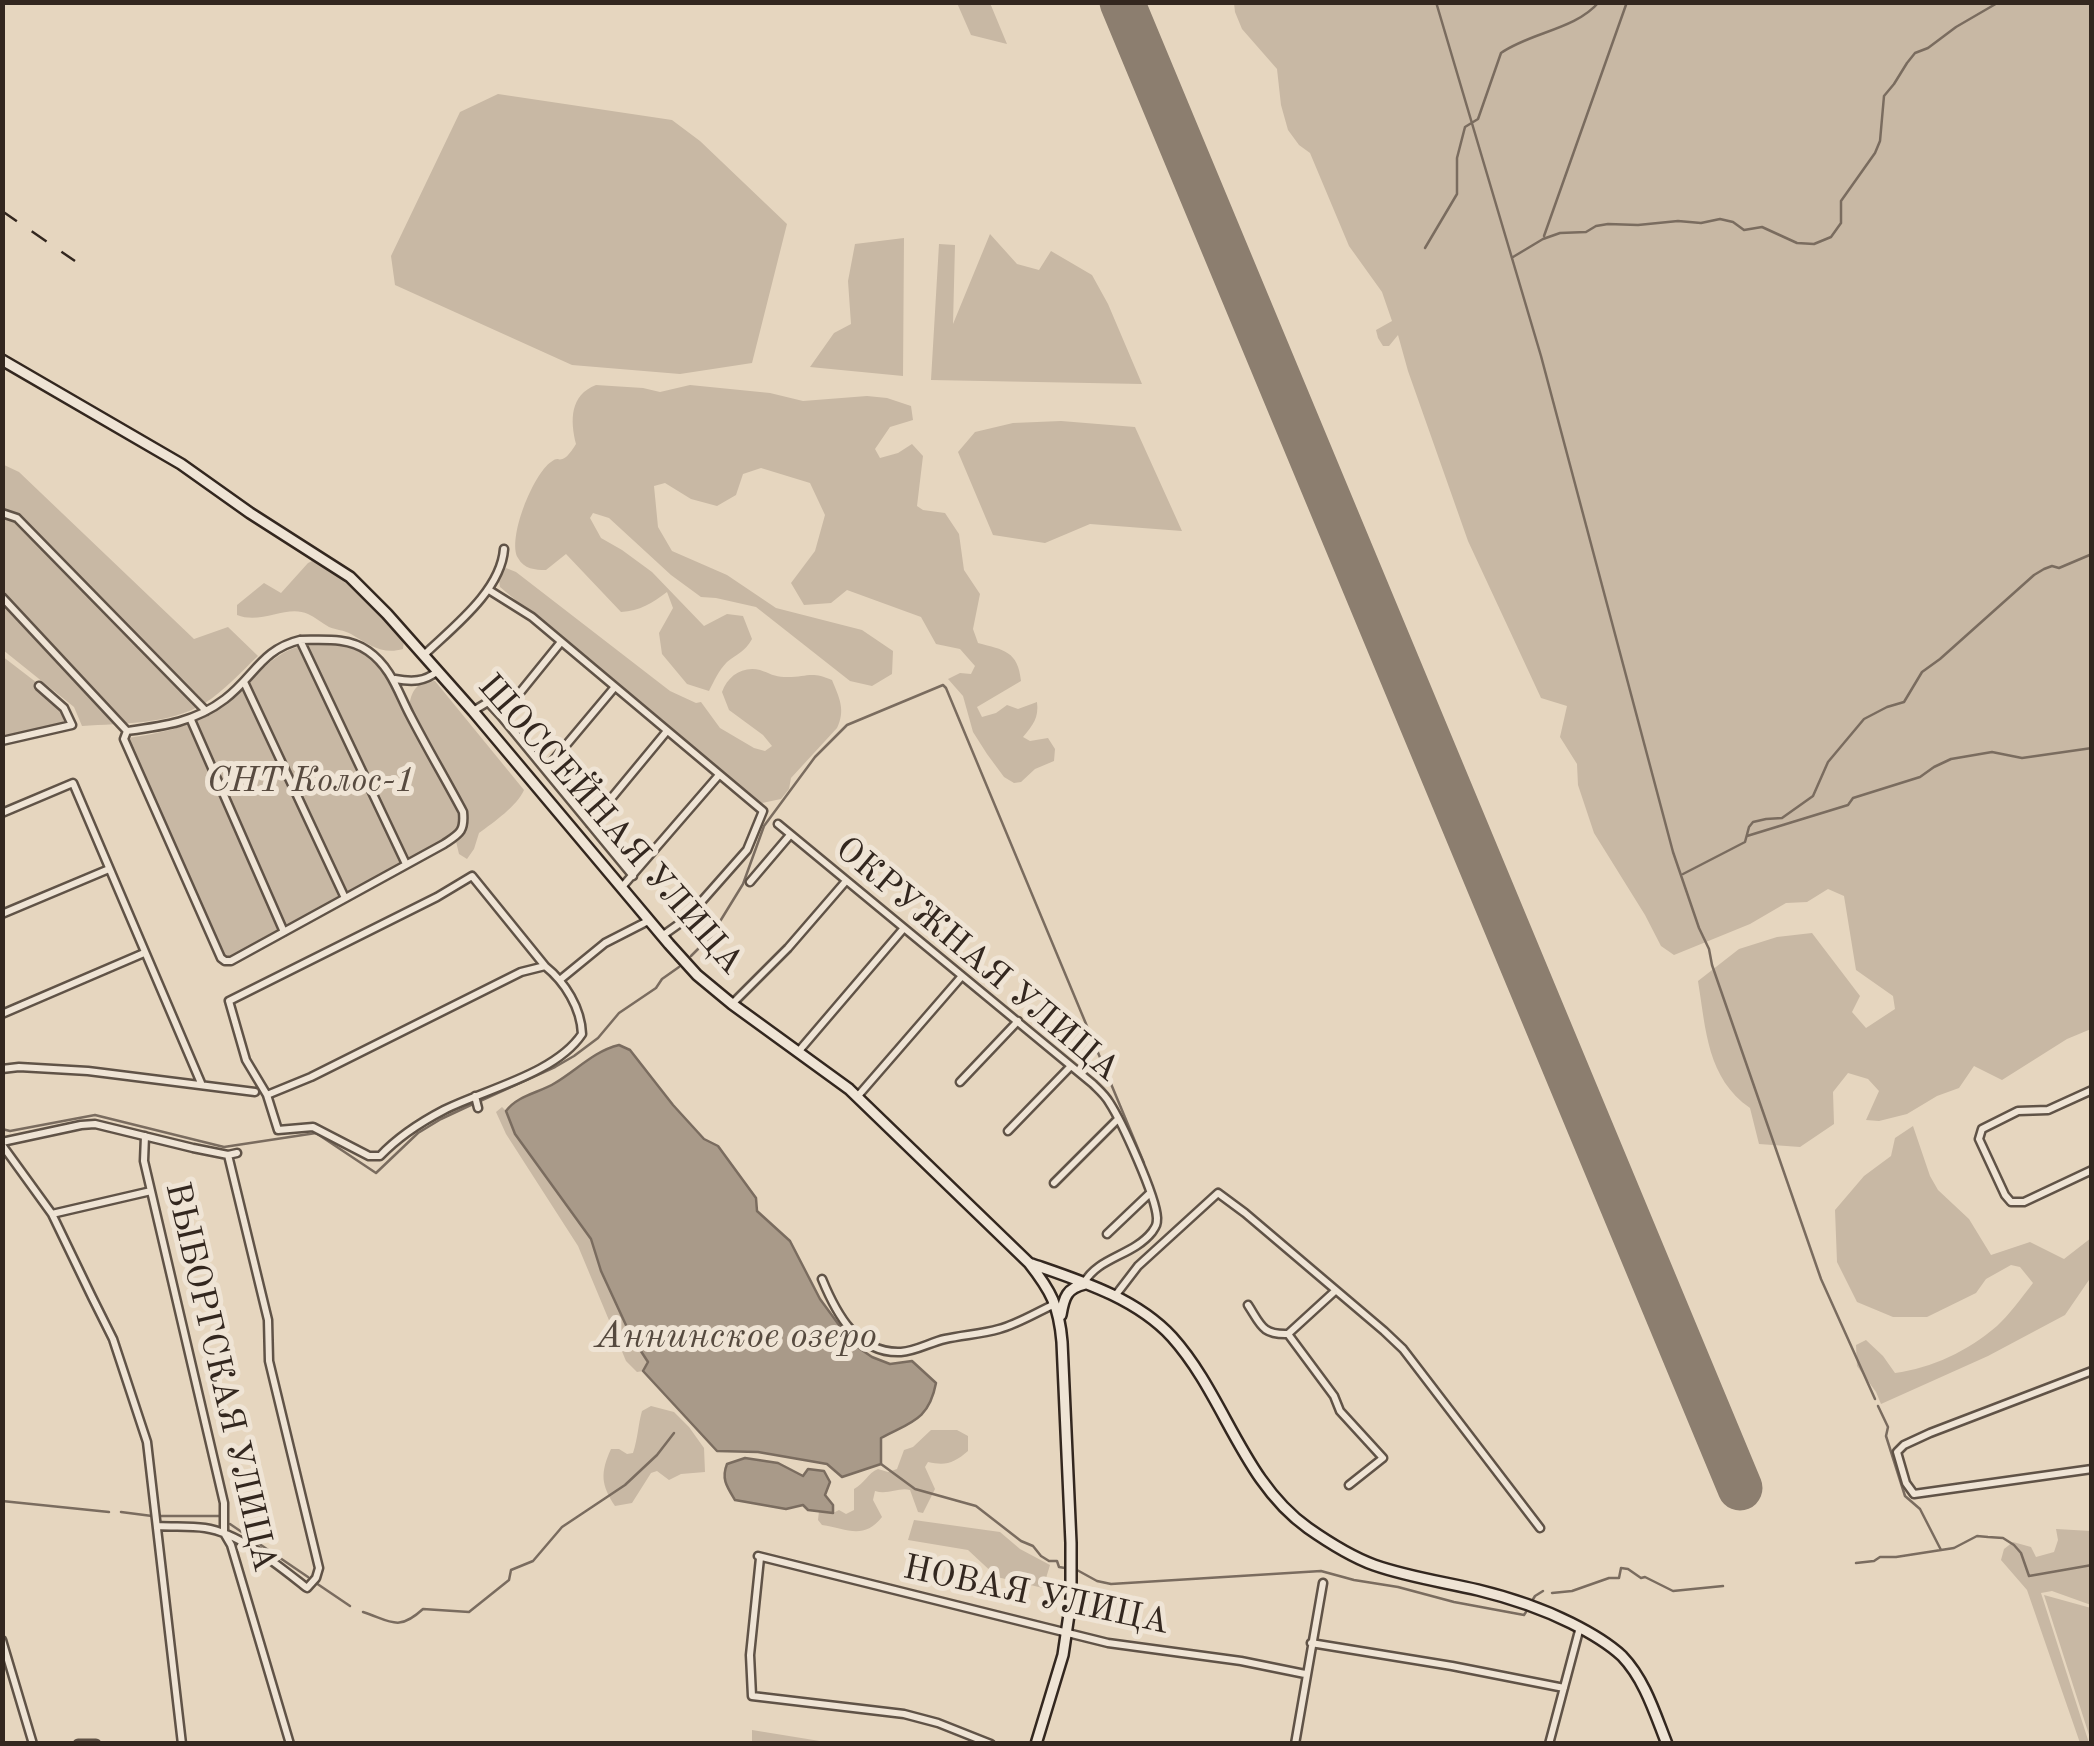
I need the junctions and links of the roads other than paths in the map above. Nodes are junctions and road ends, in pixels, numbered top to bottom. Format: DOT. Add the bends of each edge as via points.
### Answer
graph roads {
  1 [pos="2,360"];
  2 [pos="2,513"];
  3 [pos="504,550"];
  4 [pos="488,590"];
  5 [pos="2,597"];
  6 [pos="300,640"];
  7 [pos="561,642"];
  8 [pos="424,655"];
  9 [pos="438,672"];
  10 [pos="394,678"];
  11 [pos="244,682"];
  12 [pos="38,686"];
  13 [pos="614,688"];
  14 [pos="206,711"];
  15 [pos="473,711"];
  16 [pos="501,716"];
  17 [pos="190,720"];
  18 [pos="127,731"];
  19 [pos="667,732"];
  20 [pos="2,741"];
  21 [pos="546,770"];
  22 [pos="719,775"];
  23 [pos="2,814"];
  24 [pos="590,824"];
  25 [pos="778,824"];
  26 [pos="790,835"];
  27 [pos="406,864"];
  28 [pos="109,869"];
  29 [pos="633,876"];
  30 [pos="846,880"];
  31 [pos="750,882"];
  32 [pos="621,888"];
  33 [pos="345,898"];
  34 [pos="2,914"];
  35 [pos="648,920"];
  36 [pos="904,928"];
  37 [pos="284,932"];
  38 [pos="662,936"];
  39 [pos="144,953"];
  40 [pos="545,966"];
  41 [pos="962,976"];
  42 [pos="561,979"];
  43 [pos="732,1004"];
  44 [pos="2,1014"];
  45 [pos="1018,1022"];
  46 [pos="798,1052"];
  47 [pos="1070,1066"];
  48 [pos="2,1069"];
  49 [pos="960,1082"];
  50 [pos="201,1084"];
  51 [pos="2092,1090"];
  52 [pos="255,1092"];
  53 [pos="267,1095"];
  54 [pos="476,1097"];
  55 [pos="857,1097"];
  56 [pos="478,1108"];
  57 [pos="1118,1119"];
  58 [pos="1008,1131"];
  59 [pos="145,1136"];
  60 [pos="2,1144"];
  61 [pos="2092,1170"];
  62 [pos="1054,1183"];
  63 [pos="151,1191"];
  64 [pos="1150,1194"];
  65 [pos="52,1214"];
  66 [pos="1108,1234"];
  67 [pos="1029,1263"];
  68 [pos="822,1279"];
  69 [pos="1086,1284"];
  70 [pos="1336,1290"];
  71 [pos="1115,1296"];
  72 [pos="1056,1304"];
  73 [pos="1248,1305"];
  74 [pos="1060,1317"];
  75 [pos="1288,1334"];
  76 [pos="2092,1371"];
  77 [pos="2092,1469"];
  78 [pos="1349,1485"];
  79 [pos="158,1526"];
  80 [pos="1540,1528"];
  81 [pos="224,1533"];
  82 [pos="1323,1582"];
  83 [pos="1580,1627"];
  84 [pos="1067,1632"];
  85 [pos="2,1640"];
  86 [pos="1311,1643"];
  87 [pos="1305,1674"];
  88 [pos="1564,1688"];
  89 [pos="33,1744"];
  90 [pos="78,1744"];
  91 [pos="96,1744"];
  92 [pos="182,1744"];
  93 [pos="290,1744"];
  94 [pos="992,1744"];
  95 [pos="1036,1744"];
  96 [pos="1295,1744"];
  97 [pos="1549,1744"];
  98 [pos="1668,1744"];
  1 -- 8 [label="main road, ШОССЕЙНАЯ УЛИЦА" via="181,464 337,567"];
  2 -- 14 [label="street" via="17,518"];
  3 -- 4 [label="street"];
  4 -- 7 [label="street"];
  4 -- 8 [label="street"];
  5 -- 18 [label="street"];
  6 -- 10 [label="street" via="344,640 366,649"];
  6 -- 11 [label="street" via="265,657"];
  6 -- 27 [label="street"];
  7 -- 13 [label="street"];
  7 -- 16 [label="street"];
  8 -- 9 [label="main road, ШОССЕЙНАЯ УЛИЦА"];
  9 -- 10 [label="street" via="414,682"];
  9 -- 15 [label="main road, ШОССЕЙНАЯ УЛИЦА"];
  10 -- 27 [label="street" via="464,824 459,834"];
  11 -- 14 [label="street"];
  11 -- 33 [label="street"];
  12 -- 20 [label="street" via="64,708 72,725"];
  13 -- 19 [label="street"];
  13 -- 21 [label="street"];
  14 -- 17 [label="street"];
  15 -- 16 [label="street" via="488,702"];
  15 -- 32 [label="main road, ШОССЕЙНАЯ УЛИЦА"];
  16 -- 21 [label="street"];
  17 -- 18 [label="street"];
  17 -- 37 [label="street"];
  18 -- 37 [label="street" via="126,748 221,958 230,961"];
  19 -- 22 [label="street"];
  19 -- 24 [label="street"];
  21 -- 24 [label="street"];
  22 -- 29 [label="street"];
  22 -- 38 [label="street" via="763,811 747,850"];
  23 -- 28 [label="street" via="73,783"];
  24 -- 29 [label="street"];
  25 -- 26 [label="street, ОКРУЖНАЯ УЛИЦА"];
  26 -- 30 [label="street, ОКРУЖНАЯ УЛИЦА"];
  26 -- 31 [label="street"];
  27 -- 33 [label="street"];
  28 -- 34 [label="street"];
  28 -- 39 [label="street"];
  29 -- 32 [label="street"];
  30 -- 36 [label="street, ОКРУЖНАЯ УЛИЦА"];
  30 -- 43 [label="street"];
  32 -- 35 [label="main road, ШОССЕЙНАЯ УЛИЦА"];
  33 -- 37 [label="street"];
  35 -- 38 [label="main road, ШОССЕЙНАЯ УЛИЦА"];
  35 -- 42 [label="street" via="605,943"];
  36 -- 41 [label="street, ОКРУЖНАЯ УЛИЦА"];
  36 -- 46 [label="street"];
  38 -- 43 [label="main road, ШОССЕЙНАЯ УЛИЦА"];
  39 -- 44 [label="street"];
  39 -- 50 [label="street"];
  40 -- 42 [label="street"];
  40 -- 53 [label="street"];
  40 -- 53 [label="street" via="472,876 229,1001 246,1060"];
  41 -- 45 [label="street, ОКРУЖНАЯ УЛИЦА"];
  41 -- 55 [label="street"];
  42 -- 54 [label="street" via="581,1024 572,1049"];
  43 -- 46 [label="main road, ШОССЕЙНАЯ УЛИЦА"];
  45 -- 47 [label="street, ОКРУЖНАЯ УЛИЦА"];
  45 -- 49 [label="street"];
  46 -- 55 [label="main road, ШОССЕЙНАЯ УЛИЦА"];
  47 -- 57 [label="street, ОКРУЖНАЯ УЛИЦА" via="1104,1094"];
  47 -- 58 [label="street"];
  48 -- 50 [label="street" via="88,1070"];
  50 -- 52 [label="street"];
  51 -- 61 [label="street" via="2048,1110 2007,1115 1982,1129 1979,1138 2011,1202"];
  53 -- 54 [label="street" via="278,1130 314,1127 369,1156 380,1156 432,1117"];
  54 -- 56 [label="street"];
  55 -- 67 [label="main road, ШОССЕЙНАЯ УЛИЦА"];
  57 -- 62 [label="street"];
  57 -- 64 [label="street, ОКРУЖНАЯ УЛИЦА"];
  59 -- 60 [label="street" via="95,1124"];
  59 -- 63 [label="street, ВЫБОРГСКАЯ УЛИЦА"];
  59 -- 81 [label="street" via="232,1154 316,1578 307,1588"];
  60 -- 65 [label="street"];
  63 -- 65 [label="street"];
  63 -- 81 [label="street, ВЫБОРГСКАЯ УЛИЦА" via="224,1504"];
  64 -- 66 [label="street"];
  64 -- 69 [label="street, ОКРУЖНАЯ УЛИЦА" via="1157,1216 1150,1235 1094,1268"];
  65 -- 79 [label="street" via="113,1339 147,1442"];
  67 -- 69 [label="main road"];
  67 -- 72 [label="main road"];
  68 -- 72 [label="street" via="851,1331 882,1350 902,1352 998,1329"];
  69 -- 71 [label="main road"];
  69 -- 74 [label="main road" via="1064,1297"];
  70 -- 71 [label="street" via="1218,1193"];
  70 -- 75 [label="street"];
  70 -- 80 [label="street" via="1413,1361"];
  71 -- 83 [label="main road" via="1171,1336 1259,1478 1307,1527 1372,1564 1512,1598"];
  72 -- 74 [label="main road"];
  73 -- 75 [label="street" via="1264,1328"];
  74 -- 84 [label="main road" via="1071,1543"];
  75 -- 78 [label="street" via="1383,1458"];
  76 -- 77 [label="street" via="1930,1432 1898,1452 1914,1494"];
  79 -- 81 [label="street"];
  79 -- 92 [label="street"];
  81 -- 93 [label="street, ВЫБОРГСКАЯ УЛИЦА"];
  82 -- 86 [label="street"];
  83 -- 88 [label="street"];
  83 -- 98 [label="main road" via="1623,1658"];
  84 -- 87 [label="street, НОВАЯ УЛИЦА"];
  84 -- 94 [label="street, НОВАЯ УЛИЦА" via="759,1557 752,1696 904,1714"];
  84 -- 95 [label="main road"];
  85 -- 89 [label="street"];
  86 -- 87 [label="street"];
  86 -- 88 [label="street"];
  87 -- 96 [label="street"];
  88 -- 97 [label="street"];
  90 -- 91 [label="street"];
}
